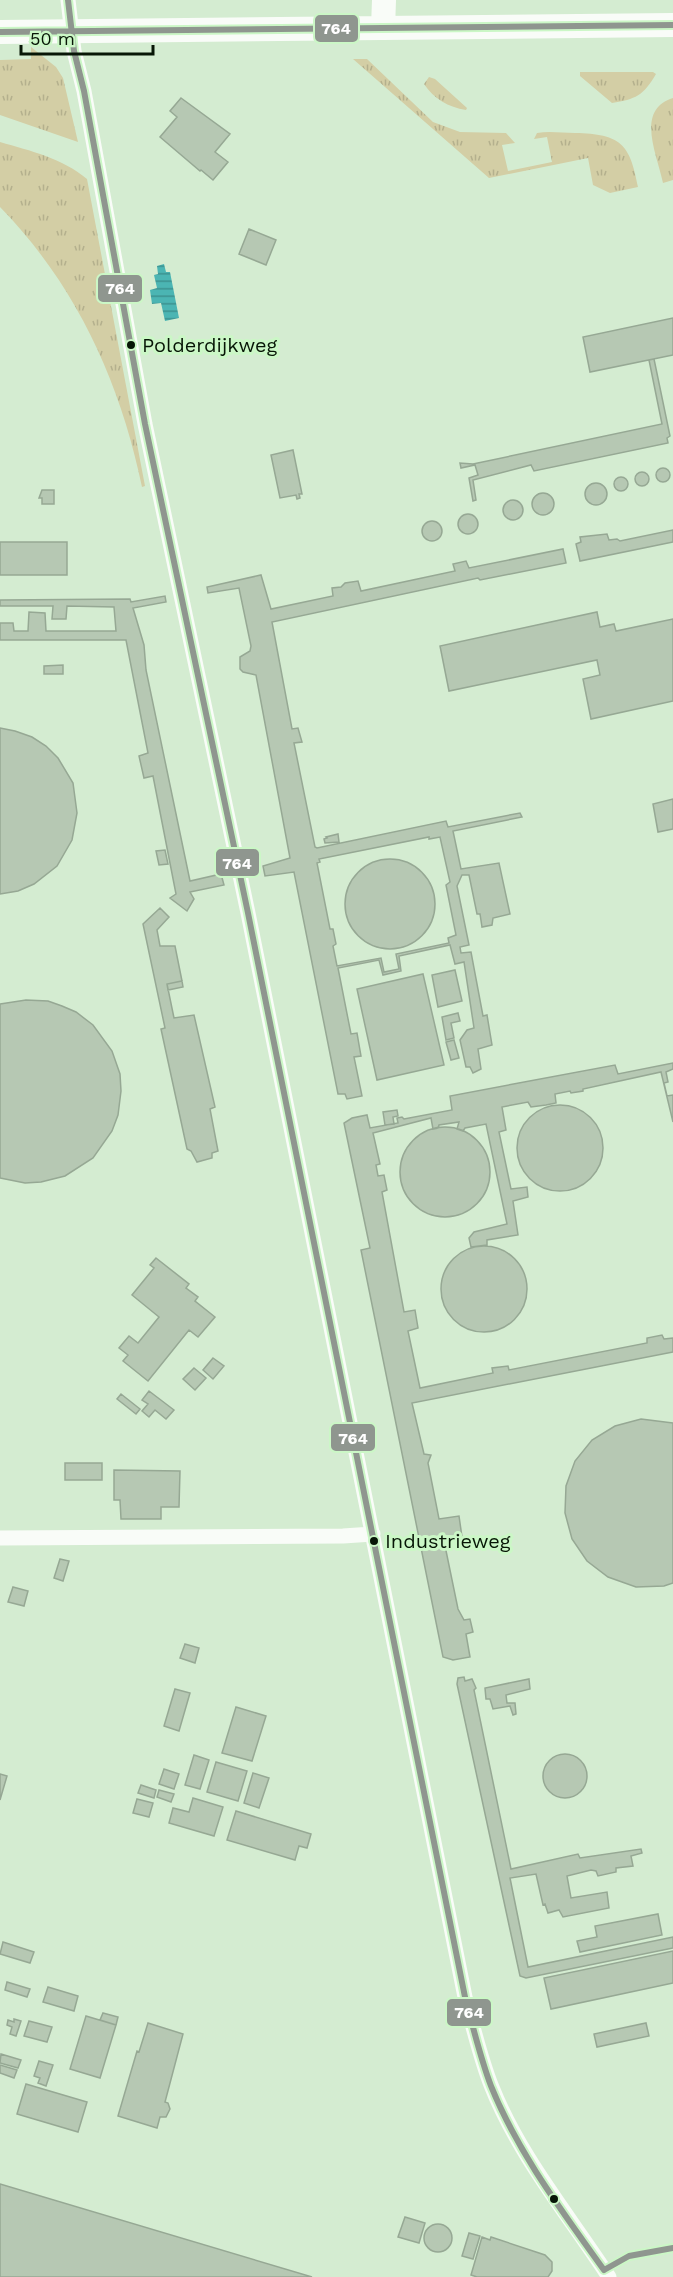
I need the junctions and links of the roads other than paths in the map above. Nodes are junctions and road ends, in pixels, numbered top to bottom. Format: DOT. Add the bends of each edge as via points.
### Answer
graph roads {
  1 [pos="68,0"];
  2 [pos="384,0"];
  3 [pos="673,25"];
  4 [pos="383,28"];
  5 [pos="72,31"];
  6 [pos="0,32"];
  7 [pos="373,1534"];
  8 [pos="0,1538"];
  9 [pos="609,2277"];
  1 -- 5 [label="street"];
  2 -- 4 [label="main road"];
  3 -- 4 [label="main road"];
  4 -- 5 [label="main road"];
  5 -- 6 [label="main road"];
  5 -- 7 [label="street" via="145,424"];
  7 -- 8 [label="street"];
  7 -- 9 [label="street" via="465,1997 484,2067 499,2104 540,2178"];
}
